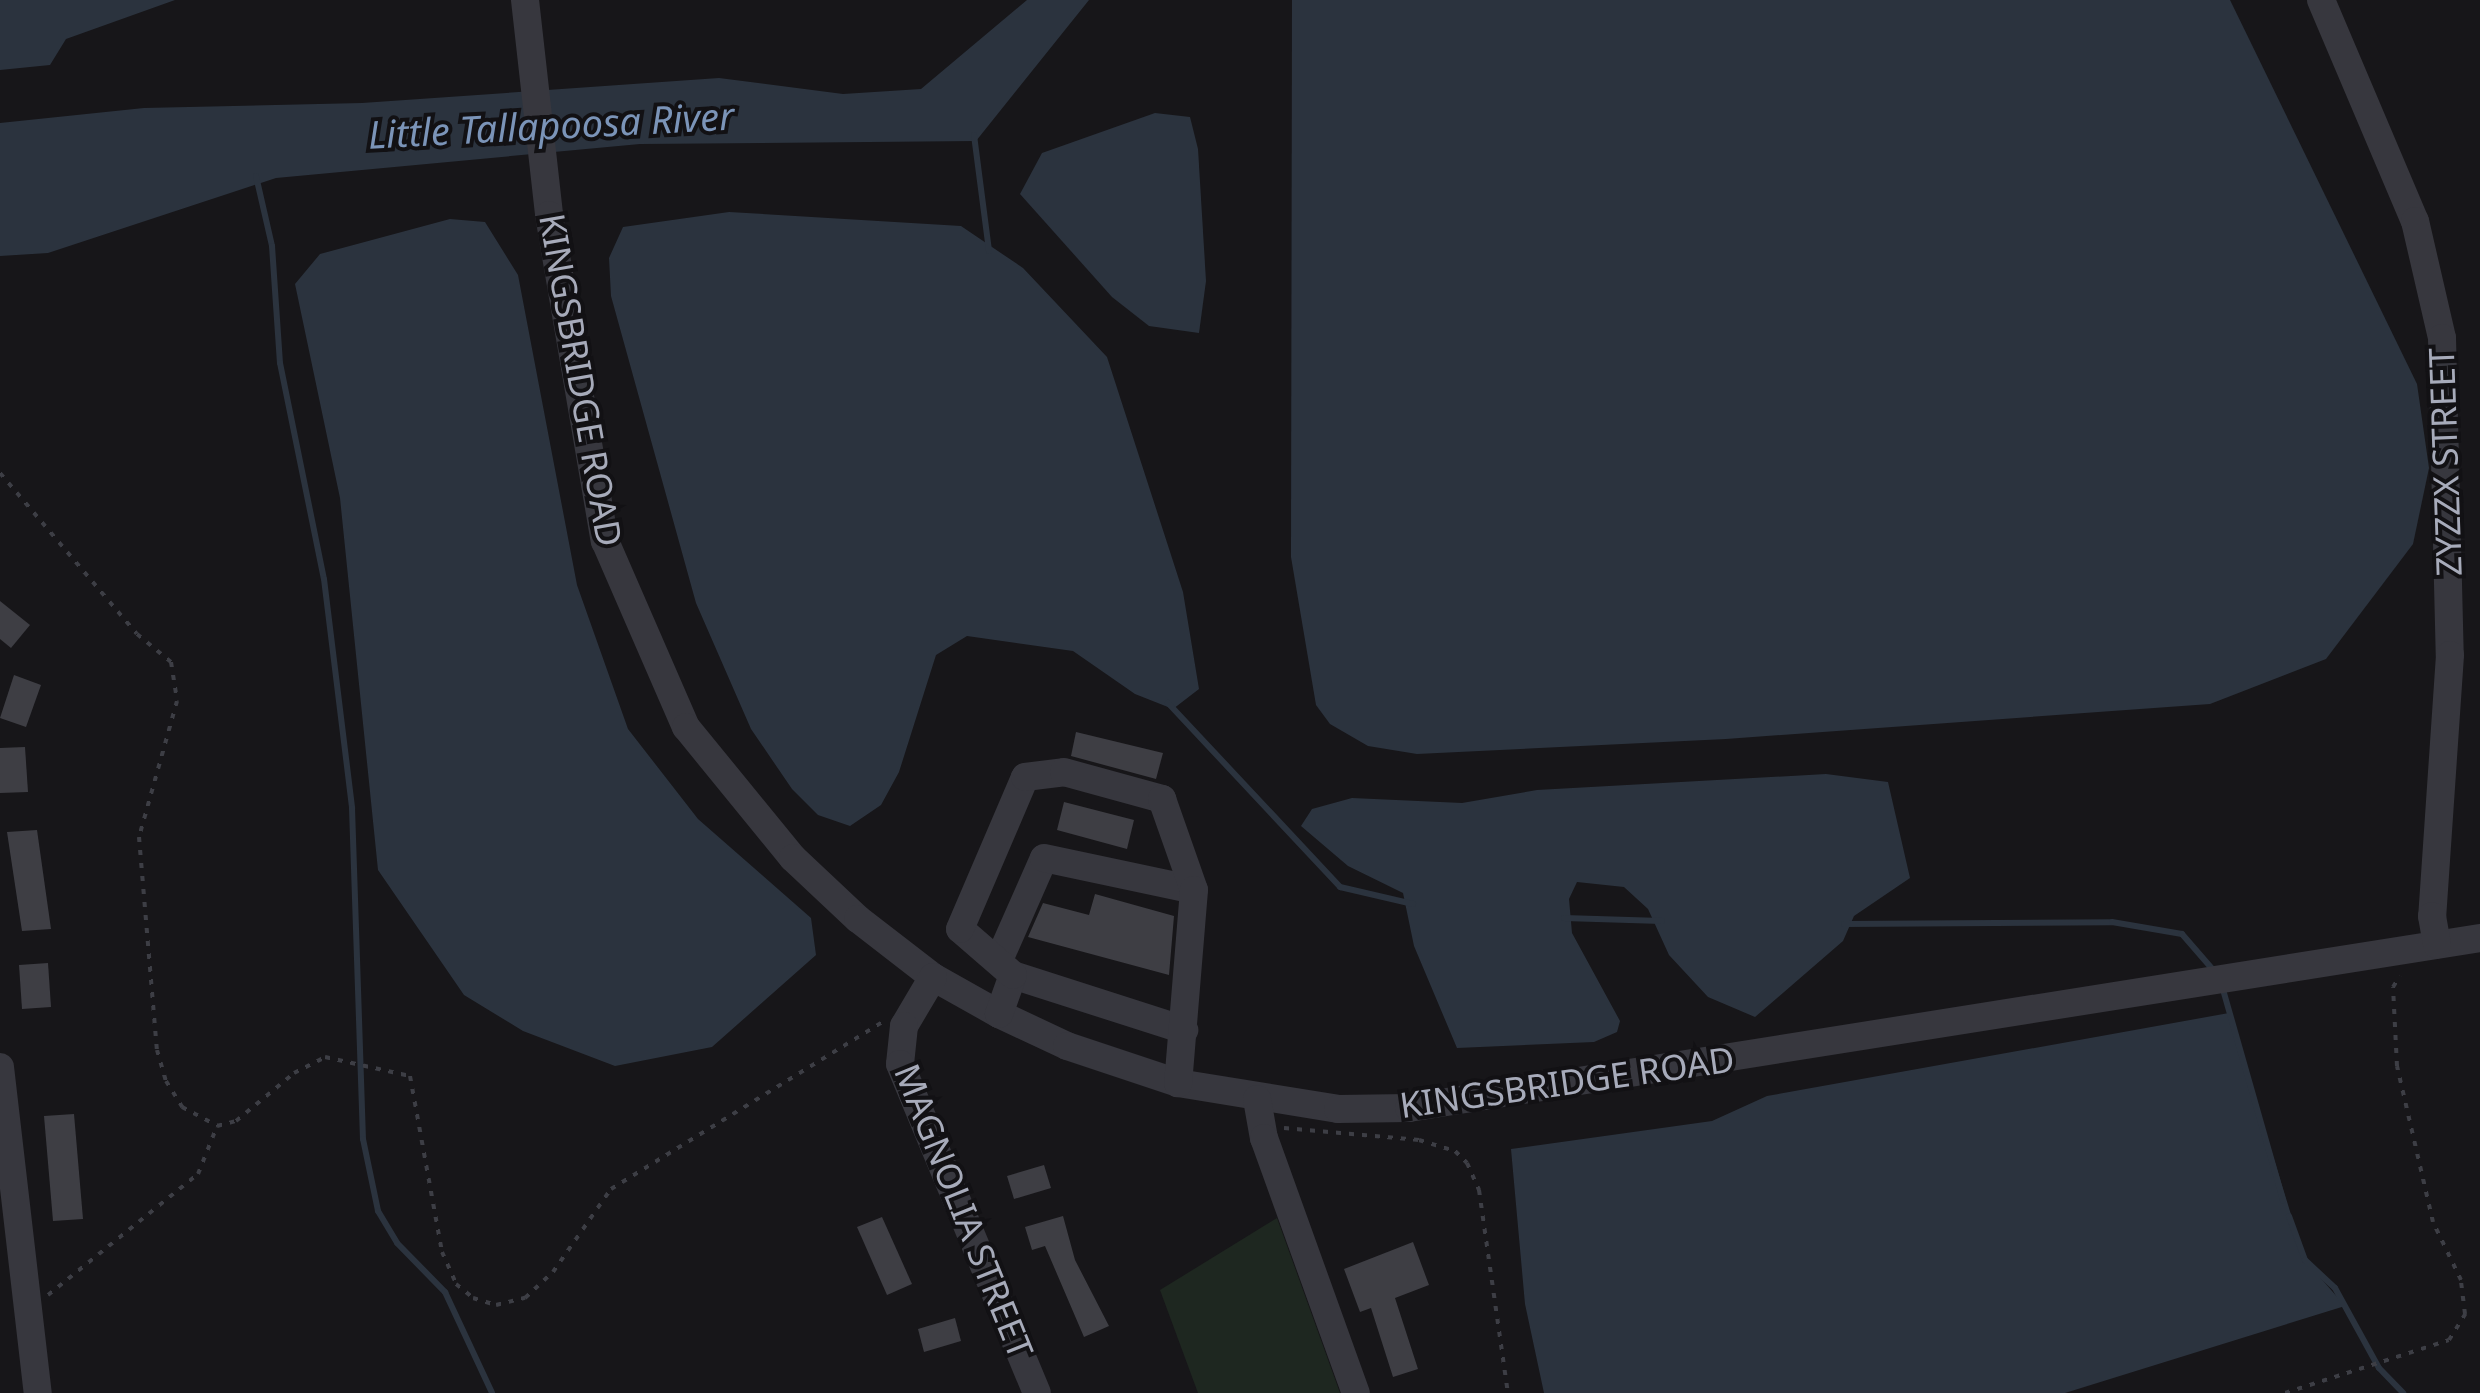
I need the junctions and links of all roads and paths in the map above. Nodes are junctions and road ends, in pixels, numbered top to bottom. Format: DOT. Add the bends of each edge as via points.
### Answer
graph roads {
  1 [pos="524,0"];
  2 [pos="2321,0"];
  3 [pos="0,473"];
  4 [pos="998,843"];
  5 [pos="1044,858"];
  6 [pos="1194,890"];
  7 [pos="2480,938"];
  8 [pos="2437,945"];
  9 [pos="1006,968"];
  10 [pos="2406,972"];
  11 [pos="934,977"];
  12 [pos="892,1010"];
  13 [pos="999,1014"];
  14 [pos="1184,1030"];
  15 [pos="866,1034"];
  16 [pos="878,1038"];
  17 [pos="0,1067"];
  18 [pos="1178,1083"];
  19 [pos="1257,1099"];
  20 [pos="216,1126"];
  21 [pos="1277,1126"];
  22 [pos="38,1300"];
  23 [pos="38,1393"];
  24 [pos="1037,1393"];
  25 [pos="1356,1393"];
  26 [pos="1508,1393"];
  27 [pos="2286,1393"];
  1 -- 11 [label="street, KINGSBRIDGE ROAD" via="549,215 605,541 686,727 794,858 858,920"];
  2 -- 8 [label="street, ZYZZX STREET" via="2415,221 2442,338 2450,655 2432,916"];
  3 -- 20 [label="path" via="136,634 171,662 178,701 139,837 151,991 166,1081 182,1108"];
  4 -- 5 [label="street"];
  4 -- 6 [label="street" via="1025,777 1041,770 1100,781 1162,799"];
  4 -- 9 [label="street" via="960,929"];
  5 -- 6 [label="street"];
  5 -- 9 [label="street"];
  6 -- 14 [label="street"];
  7 -- 8 [label="street, KINGSBRIDGE ROAD"];
  8 -- 19 [label="street, KINGSBRIDGE ROAD" via="1450,1104 1338,1109"];
  9 -- 13 [label="street"];
  9 -- 14 [label="street"];
  10 -- 27 [label="path" via="2393,987 2396,1066 2433,1222 2461,1280 2464,1314 2449,1340"];
  11 -- 13 [label="street, KINGSBRIDGE ROAD"];
  11 -- 24 [label="street, MAGNOLIA STREET" via="904,1026 900,1064"];
  12 -- 15 [label="path"];
  13 -- 18 [label="street, KINGSBRIDGE ROAD" via="1067,1046"];
  14 -- 18 [label="street"];
  15 -- 16 [label="path"];
  15 -- 20 [label="path" via="611,1189 536,1290 496,1305 464,1292 448,1270 412,1082 396,1070 343,1058 314,1062 236,1121"];
  17 -- 23 [label="street"];
  18 -- 19 [label="street, KINGSBRIDGE ROAD"];
  19 -- 25 [label="street" via="1264,1138"];
  20 -- 22 [label="path" via="212,1151 178,1194"];
  21 -- 26 [label="path" via="1420,1140 1456,1151 1467,1163 1479,1190"];
}
